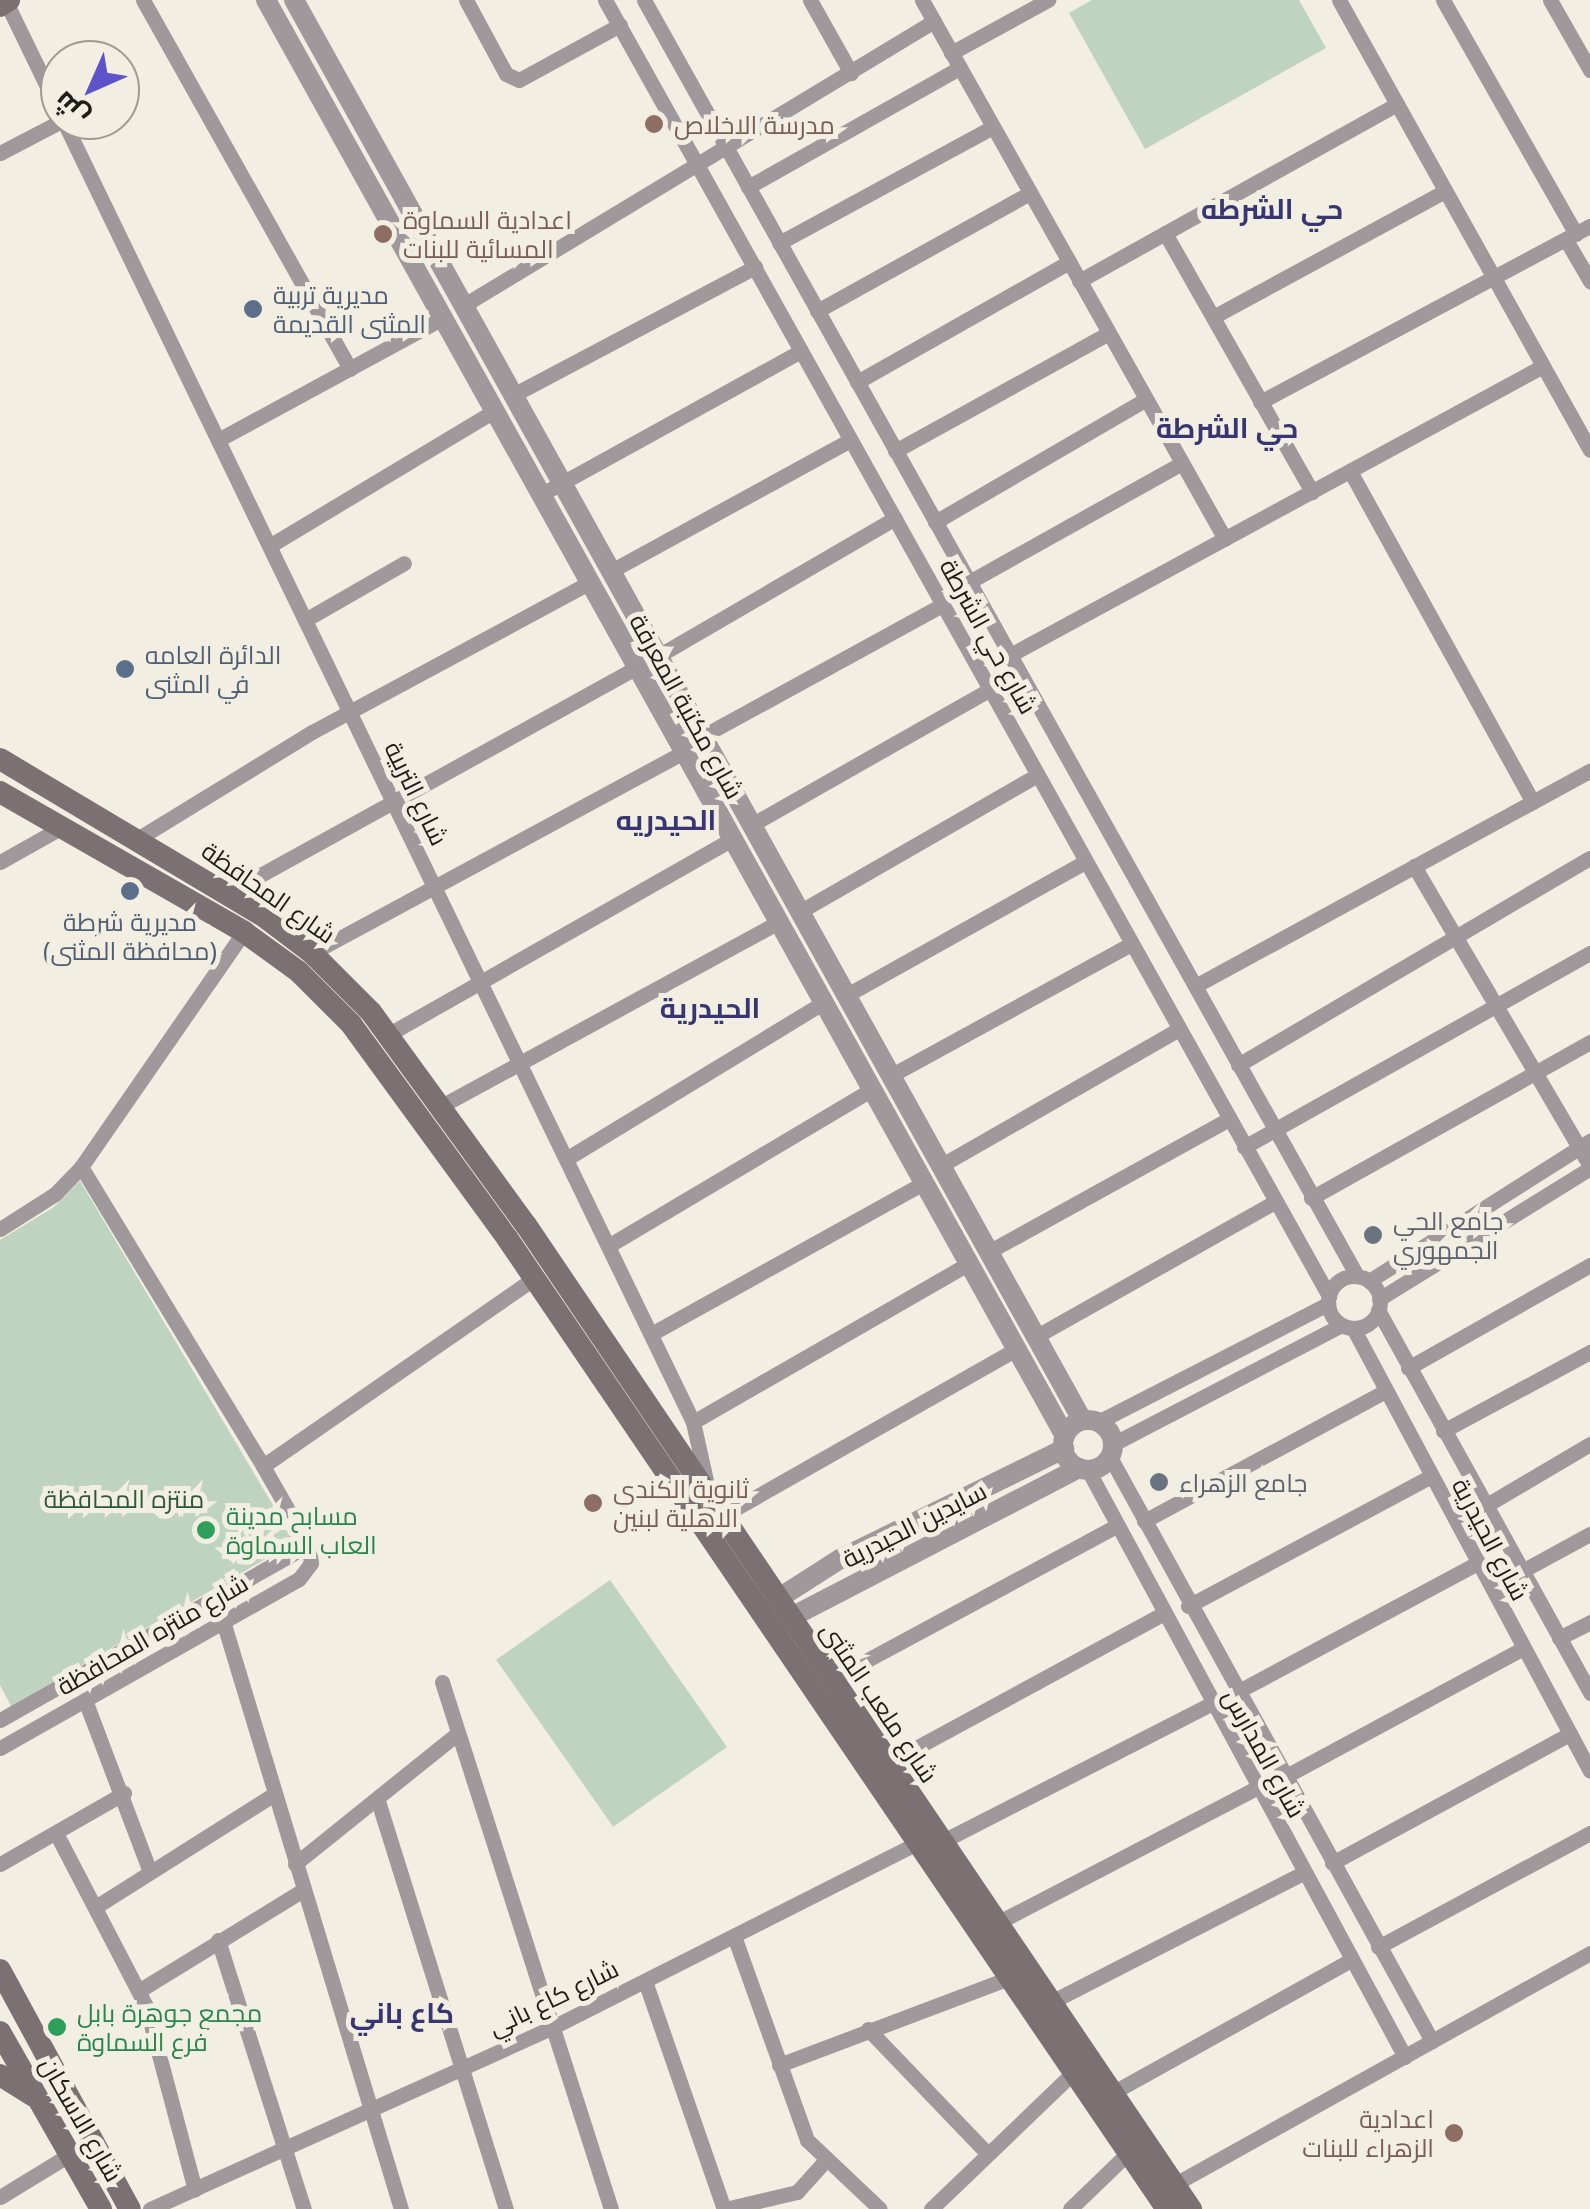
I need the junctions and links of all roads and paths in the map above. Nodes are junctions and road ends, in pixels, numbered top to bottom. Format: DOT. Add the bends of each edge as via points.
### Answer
graph roads {
  1 [pos="143,0"];
  2 [pos="266,0"];
  3 [pos="294,0"];
  4 [pos="466,0"];
  5 [pos="606,0"];
  6 [pos="644,0"];
  7 [pos="810,0"];
  8 [pos="922,0"];
  9 [pos="1048,0"];
  10 [pos="1443,0"];
  11 [pos="1550,0"];
  12 [pos="5,2"];
  13 [pos="1344,2"];
  14 [pos="934,22"];
  15 [pos="620,25"];
  16 [pos="955,61"];
  17 [pos="1590,70"];
  18 [pos="40,73"];
  19 [pos="851,73"];
  20 [pos="1397,104"];
  21 [pos="992,127"];
  22 [pos="40,132"];
  23 [pos="73,140"];
  24 [pos="727,149"];
  25 [pos="0,153"];
  26 [pos="697,166"];
  27 [pos="748,187"];
  28 [pos="1445,191"];
  29 [pos="1030,193"];
  30 [pos="1166,233"];
  31 [pos="1577,233"];
  32 [pos="779,243"];
  33 [pos="1069,262"];
  34 [pos="755,267"];
  35 [pos="1495,280"];
  36 [pos="1590,280"];
  37 [pos="1079,281"];
  38 [pos="464,305"];
  39 [pos="817,311"];
  40 [pos="1213,317"];
  41 [pos="442,318"];
  42 [pos="1109,333"];
  43 [pos="801,351"];
  44 [pos="1543,366"];
  45 [pos="350,369"];
  46 [pos="857,382"];
  47 [pos="513,395"];
  48 [pos="1146,399"];
  49 [pos="1260,402"];
  50 [pos="494,411"];
  51 [pos="218,440"];
  52 [pos="850,440"];
  53 [pos="1590,450"];
  54 [pos="896,451"];
  55 [pos="1182,463"];
  56 [pos="1350,471"];
  57 [pos="562,484"];
  58 [pos="1312,492"];
  59 [pos="540,494"];
  60 [pos="894,518"];
  61 [pos="935,522"];
  62 [pos="1225,539"];
  63 [pos="271,545"];
  64 [pos="404,562"];
  65 [pos="957,562"];
  66 [pos="610,571"];
  67 [pos="928,578"];
  68 [pos="591,582"];
  69 [pos="969,582"];
  70 [pos="942,605"];
  71 [pos="305,620"];
  72 [pos="1010,654"];
  73 [pos="658,656"];
  74 [pos="637,667"];
  75 [pos="990,690"];
  76 [pos="351,713"];
  77 [pos="702,737"];
  78 [pos="684,752"];
  79 [pos="0,759"];
  80 [pos="1590,772"];
  81 [pos="1037,775"];
  82 [pos="0,792"];
  83 [pos="1090,799"];
  84 [pos="1532,802"];
  85 [pos="394,804"];
  86 [pos="1060,816"];
  87 [pos="751,825"];
  88 [pos="64,826"];
  89 [pos="139,838"];
  90 [pos="732,839"];
  91 [pos="1590,858"];
  92 [pos="0,862"];
  93 [pos="1086,862"];
  94 [pos="1414,866"];
  95 [pos="438,891"];
  96 [pos="228,893"];
  97 [pos="789,916"];
  98 [pos="244,932"];
  99 [pos="1455,935"];
  100 [pos="1131,944"];
  101 [pos="312,953"];
  102 [pos="1590,953"];
  103 [pos="481,982"];
  104 [pos="1195,986"];
  105 [pos="835,999"];
  106 [pos="1497,1006"];
  107 [pos="1179,1029"];
  108 [pos="389,1034"];
  109 [pos="1590,1042"];
  110 [pos="519,1064"];
  111 [pos="1238,1066"];
  112 [pos="1536,1073"];
  113 [pos="890,1076"];
  114 [pos="871,1090"];
  115 [pos="443,1105"];
  116 [pos="1229,1119"];
  117 [pos="1274,1129"];
  118 [pos="1585,1144"];
  119 [pos="1244,1147"];
  120 [pos="566,1159"];
  121 [pos="940,1166"];
  122 [pos="81,1167"];
  123 [pos="1590,1167"];
  124 [pos="923,1183"];
  125 [pos="1311,1198"];
  126 [pos="1275,1202"];
  127 [pos="0,1229"];
  128 [pos="517,1231"];
  129 [pos="608,1246"];
  130 [pos="988,1252"];
  131 [pos="969,1263"];
  132 [pos="1590,1265"];
  133 [pos="533,1279"];
  134 [pos="1363,1279"];
  135 [pos="1328,1300"];
  136 [pos="1379,1304"];
  137 [pos="1347,1326"];
  138 [pos="652,1334"];
  139 [pos="1036,1337"];
  140 [pos="1016,1350"];
  141 [pos="1590,1352"];
  142 [pos="1408,1368"];
  143 [pos="1385,1391"];
  144 [pos="1090,1421"];
  145 [pos="694,1422"];
  146 [pos="1443,1431"];
  147 [pos="1064,1442"];
  148 [pos="1590,1444"];
  149 [pos="1112,1450"];
  150 [pos="263,1466"];
  151 [pos="1083,1469"];
  152 [pos="1430,1478"];
  153 [pos="709,1493"];
  154 [pos="1486,1506"];
  155 [pos="724,1515"];
  156 [pos="1144,1520"];
  157 [pos="1116,1526"];
  158 [pos="1590,1534"];
  159 [pos="308,1545"];
  160 [pos="1476,1563"];
  161 [pos="1522,1571"];
  162 [pos="1188,1606"];
  163 [pos="776,1613"];
  164 [pos="1161,1615"];
  165 [pos="223,1621"];
  166 [pos="1590,1622"];
  167 [pos="1559,1638"];
  168 [pos="1522,1649"];
  169 [pos="832,1679"];
  170 [pos="442,1682"];
  171 [pos="1236,1693"];
  172 [pos="1590,1693"];
  173 [pos="85,1700"];
  174 [pos="1209,1705"];
  175 [pos="0,1720"];
  176 [pos="458,1733"];
  177 [pos="1570,1734"];
  178 [pos="0,1748"];
  179 [pos="888,1763"];
  180 [pos="1590,1771"];
  181 [pos="1284,1778"];
  182 [pos="1256,1788"];
  183 [pos="124,1793"];
  184 [pos="274,1794"];
  185 [pos="378,1801"];
  186 [pos="1590,1833"];
  187 [pos="57,1835"];
  188 [pos="941,1842"];
  189 [pos="917,1843"];
  190 [pos="1332,1863"];
  191 [pos="0,1864"];
  192 [pos="296,1864"];
  193 [pos="150,1872"];
  194 [pos="1303,1873"];
  195 [pos="304,1890"];
  196 [pos="97,1906"];
  197 [pos="997,1924"];
  198 [pos="734,1936"];
  199 [pos="218,1940"];
  200 [pos="1378,1947"];
  201 [pos="1590,1953"];
  202 [pos="1350,1960"];
  203 [pos="1010,1967"];
  204 [pos="0,1970"];
  205 [pos="645,1981"];
  206 [pos="140,1990"];
  207 [pos="1050,2002"];
  208 [pos="551,2028"];
  209 [pos="868,2029"];
  210 [pos="1432,2041"];
  211 [pos="12,2045"];
  212 [pos="1404,2057"];
  213 [pos="780,2065"];
  214 [pos="464,2067"];
  215 [pos="1074,2072"];
  216 [pos="1112,2094"];
  217 [pos="370,2109"];
  218 [pos="288,2146"];
  219 [pos="1128,2152"];
  220 [pos="72,2153"];
  221 [pos="988,2154"];
  222 [pos="824,2162"];
  223 [pos="1174,2184"];
  224 [pos="195,2190"];
  225 [pos="797,2192"];
  226 [pos="0,2198"];
  227 [pos="101,2209"];
  228 [pos="130,2209"];
  229 [pos="150,2209"];
  230 [pos="304,2209"];
  231 [pos="402,2209"];
  232 [pos="506,2209"];
  233 [pos="611,2209"];
  234 [pos="724,2209"];
  235 [pos="804,2209"];
  236 [pos="880,2209"];
  237 [pos="931,2209"];
  238 [pos="1070,2209"];
  239 [pos="1166,2209"];
  240 [pos="1191,2209"];
  1 -- 45 [label="street"];
  2 -- 41 [label="street, شارع مكتبة المعرفة"];
  3 -- 38 [label="street, شارع مكتبة المعرفة"];
  4 -- 15 [label="street" via="506,74 519,80"];
  5 -- 15 [label="street, شارع حي الشرطة"];
  6 -- 24 [label="street, شارع حي الشرطة"];
  7 -- 19 [label="street"];
  8 -- 14 [label="street"];
  9 -- 16 [label="street"];
  10 -- 31 [label="street"];
  11 -- 17 [label="street"];
  12 -- 18 [label="street"];
  13 -- 20 [label="street"];
  14 -- 16 [label="street"];
  14 -- 19 [label="street"];
  15 -- 26 [label="street, شارع حي الشرطة"];
  16 -- 21 [label="street"];
  16 -- 27 [label="street"];
  19 -- 24 [label="street"];
  20 -- 28 [label="street"];
  20 -- 30 [label="street"];
  21 -- 29 [label="street"];
  21 -- 32 [label="street"];
  22 -- 25 [label="street"];
  23 -- 51 [label="street, شارع التربية"];
  24 -- 26 [label="street"];
  24 -- 27 [label="street, شارع حي الشرطة"];
  26 -- 34 [label="street, شارع حي الشرطة"];
  26 -- 38 [label="street"];
  27 -- 32 [label="street, شارع حي الشرطة"];
  28 -- 35 [label="street"];
  28 -- 40 [label="street"];
  29 -- 33 [label="street"];
  29 -- 39 [label="street"];
  30 -- 37 [label="street"];
  30 -- 40 [label="street"];
  31 -- 35 [label="street"];
  31 -- 36 [label="street"];
  32 -- 39 [label="street, شارع حي الشرطة"];
  33 -- 37 [label="street"];
  33 -- 46 [label="street"];
  34 -- 43 [label="street, شارع حي الشرطة"];
  34 -- 47 [label="street"];
  35 -- 44 [label="street"];
  35 -- 49 [label="street"];
  37 -- 42 [label="street"];
  38 -- 47 [label="street, شارع مكتبة المعرفة"];
  39 -- 46 [label="street, شارع حي الشرطة"];
  40 -- 49 [label="street"];
  41 -- 45 [label="street"];
  41 -- 50 [label="street, شارع مكتبة المعرفة"];
  42 -- 48 [label="street"];
  42 -- 54 [label="street"];
  43 -- 52 [label="street, شارع حي الشرطة"];
  43 -- 57 [label="street"];
  44 -- 53 [label="street"];
  44 -- 56 [label="street"];
  45 -- 51 [label="street"];
  46 -- 54 [label="street, شارع حي الشرطة"];
  47 -- 57 [label="street, شارع مكتبة المعرفة"];
  48 -- 55 [label="street"];
  48 -- 61 [label="street"];
  49 -- 58 [label="street"];
  50 -- 59 [label="street, شارع مكتبة المعرفة"];
  50 -- 63 [label="street"];
  51 -- 63 [label="street, شارع التربية"];
  52 -- 60 [label="street, شارع حي الشرطة"];
  52 -- 66 [label="street"];
  54 -- 61 [label="street, شارع حي الشرطة"];
  55 -- 62 [label="street"];
  55 -- 69 [label="street"];
  56 -- 58 [label="street"];
  56 -- 84 [label="street"];
  57 -- 59 [label="street"];
  57 -- 66 [label="street, شارع مكتبة المعرفة"];
  58 -- 62 [label="street"];
  59 -- 68 [label="street, شارع مكتبة المعرفة"];
  60 -- 67 [label="street, شارع حي الشرطة"];
  60 -- 73 [label="street"];
  61 -- 65 [label="street, شارع حي الشرطة"];
  62 -- 72 [label="street"];
  63 -- 71 [label="street, شارع التربية"];
  64 -- 71 [label="street"];
  65 -- 67 [label="street"];
  65 -- 69 [label="street, شارع حي الشرطة"];
  66 -- 73 [label="street, شارع مكتبة المعرفة"];
  67 -- 70 [label="street, شارع حي الشرطة"];
  68 -- 74 [label="street, شارع مكتبة المعرفة"];
  68 -- 76 [label="street"];
  69 -- 72 [label="street, شارع حي الشرطة"];
  70 -- 75 [label="street, شارع حي الشرطة"];
  70 -- 77 [label="street"];
  71 -- 76 [label="street, شارع التربية"];
  72 -- 83 [label="street, شارع حي الشرطة"];
  73 -- 77 [label="street, شارع مكتبة المعرفة"];
  74 -- 78 [label="street, شارع مكتبة المعرفة"];
  74 -- 85 [label="street"];
  75 -- 81 [label="street, شارع حي الشرطة"];
  75 -- 87 [label="street"];
  76 -- 85 [label="street, شارع التربية"];
  76 -- 89 [label="street"];
  77 -- 87 [label="street, شارع مكتبة المعرفة"];
  78 -- 90 [label="street, شارع مكتبة المعرفة"];
  78 -- 95 [label="street"];
  79 -- 89 [label="main road, شارع المحافظة"];
  80 -- 84 [label="street"];
  81 -- 86 [label="street, شارع حي الشرطة"];
  81 -- 97 [label="street"];
  82 -- 88 [label="main road, شارع المحافظة"];
  83 -- 86 [label="street"];
  83 -- 104 [label="street, شارع حي الشرطة"];
  84 -- 94 [label="street"];
  85 -- 95 [label="street, شارع التربية"];
  85 -- 96 [label="street"];
  86 -- 93 [label="street, شارع حي الشرطة"];
  87 -- 97 [label="street, شارع مكتبة المعرفة"];
  88 -- 92 [label="street"];
  88 -- 98 [label="main road, شارع المحافظة"];
  89 -- 96 [label="main road, شارع المحافظة"];
  90 -- 97 [label="street, شارع مكتبة المعرفة"];
  90 -- 103 [label="street"];
  91 -- 99 [label="street"];
  93 -- 100 [label="street, شارع حي الشرطة"];
  93 -- 105 [label="street"];
  94 -- 99 [label="street"];
  94 -- 104 [label="street"];
  95 -- 101 [label="street"];
  95 -- 103 [label="street, شارع التربية"];
  96 -- 101 [label="main road, شارع المحافظة"];
  97 -- 105 [label="street, شارع مكتبة المعرفة"];
  97 -- 110 [label="street"];
  98 -- 122 [label="street"];
  98 -- 128 [label="main road, شارع المحافظة" via="299,972 351,1024"];
  99 -- 106 [label="street"];
  99 -- 111 [label="street"];
  100 -- 107 [label="street, شارع حي الشرطة"];
  100 -- 113 [label="street"];
  101 -- 108 [label="main road, شارع المحافظة"];
  102 -- 106 [label="street"];
  103 -- 108 [label="street"];
  103 -- 110 [label="street, شارع التربية"];
  104 -- 111 [label="street, شارع حي الشرطة"];
  105 -- 113 [label="street, شارع مكتبة المعرفة"];
  105 -- 114 [label="street, شارع مكتبة المعرفة"];
  105 -- 120 [label="street"];
  106 -- 112 [label="street"];
  106 -- 117 [label="street"];
  107 -- 116 [label="street, شارع حي الشرطة"];
  107 -- 121 [label="street"];
  108 -- 115 [label="main road, شارع المحافظة"];
  109 -- 112 [label="street"];
  110 -- 115 [label="street"];
  110 -- 120 [label="street, شارع التربية"];
  111 -- 117 [label="street, شارع حي الشرطة"];
  112 -- 118 [label="street"];
  112 -- 125 [label="street"];
  113 -- 121 [label="street, شارع مكتبة المعرفة"];
  114 -- 124 [label="street, شارع مكتبة المعرفة"];
  114 -- 129 [label="street"];
  115 -- 128 [label="main road, شارع المحافظة"];
  116 -- 119 [label="street, شارع حي الشرطة"];
  116 -- 130 [label="street"];
  117 -- 119 [label="street"];
  117 -- 125 [label="street, شارع حي الشرطة"];
  118 -- 123 [label="street"];
  118 -- 134 [label="street"];
  119 -- 126 [label="street, شارع حي الشرطة"];
  120 -- 129 [label="street, شارع التربية"];
  121 -- 130 [label="street, شارع مكتبة المعرفة"];
  122 -- 127 [label="street" via="55,1194"];
  122 -- 150 [label="street"];
  123 -- 136 [label="street"];
  124 -- 131 [label="street, شارع مكتبة المعرفة"];
  124 -- 138 [label="street"];
  125 -- 134 [label="street, شارع حي الشرطة"];
  126 -- 135 [label="street, شارع حي الشرطة"];
  126 -- 139 [label="street"];
  128 -- 133 [label="main road, شارع ملعب المثنى"];
  128 -- 153 [label="main road, شارع ملعب المثنى"];
  129 -- 138 [label="street, شارع التربية"];
  130 -- 139 [label="street, شارع مكتبة المعرفة"];
  131 -- 140 [label="street, شارع مكتبة المعرفة"];
  131 -- 145 [label="street"];
  132 -- 142 [label="street"];
  133 -- 150 [label="street"];
  133 -- 163 [label="main road, شارع ملعب المثنى"];
  134 -- 135 [label="street" via="1336,1283"];
  134 -- 136 [label="street"];
  135 -- 137 [label="street"];
  135 -- 144 [label="street"];
  136 -- 137 [label="street" via="1368,1323"];
  136 -- 142 [label="street, شارع الحيدرية"];
  137 -- 143 [label="street, شارع الحيدرية"];
  137 -- 149 [label="street"];
  138 -- 145 [label="street, شارع التربية"];
  139 -- 144 [label="street, شارع مكتبة المعرفة"];
  140 -- 147 [label="street, شارع مكتبة المعرفة"];
  140 -- 155 [label="street"];
  141 -- 146 [label="street"];
  142 -- 146 [label="street, شارع الحيدرية"];
  143 -- 152 [label="street, شارع الحيدرية"];
  143 -- 156 [label="street"];
  144 -- 147 [label="street, سايدين الحيدرية"];
  144 -- 149 [label="street, شارع مكتبة المعرفة"];
  145 -- 153 [label="street, شارع التربية"];
  146 -- 154 [label="street, شارع الحيدرية"];
  147 -- 151 [label="street, شارع مكتبة المعرفة"];
  147 -- 163 [label="street, سايدين الحيدرية" via="840,1560"];
  148 -- 154 [label="street"];
  149 -- 151 [label="street, سايدين الحيدرية"];
  149 -- 156 [label="street, شارع المدارس"];
  150 -- 159 [label="street"];
  151 -- 157 [label="street, شارع المدارس"];
  151 -- 163 [label="street, سايدين الحيدرية"];
  152 -- 160 [label="street, شارع الحيدرية"];
  152 -- 162 [label="street"];
  153 -- 155 [label="main road, شارع ملعب المثنى"];
  154 -- 161 [label="street, شارع الحيدرية"];
  155 -- 163 [label="main road, شارع ملعب المثنى"];
  156 -- 162 [label="street, شارع المدارس"];
  157 -- 164 [label="street, شارع المدارس"];
  157 -- 169 [label="street"];
  158 -- 161 [label="street"];
  159 -- 165 [label="street, شارع منتزه المحافظة" via="310,1563 300,1579"];
  159 -- 175 [label="street, شارع منتزه المحافظة"];
  160 -- 168 [label="street, شارع الحيدرية"];
  160 -- 171 [label="street"];
  161 -- 167 [label="street, شارع الحيدرية"];
  162 -- 171 [label="street, شارع المدارس"];
  163 -- 169 [label="main road, شارع ملعب المثنى"];
  163 -- 189 [label="main road, شارع ملعب المثنى"];
  164 -- 174 [label="street, شارع المدارس"];
  164 -- 179 [label="street"];
  165 -- 173 [label="street, شارع منتزه المحافظة"];
  165 -- 184 [label="street"];
  166 -- 167 [label="street"];
  167 -- 172 [label="street, شارع الحيدرية"];
  168 -- 177 [label="street, شارع الحيدرية"];
  168 -- 181 [label="street"];
  169 -- 179 [label="main road, شارع ملعب المثنى"];
  170 -- 176 [label="street"];
  171 -- 181 [label="street, شارع المدارس"];
  173 -- 178 [label="street, شارع منتزه المحافظة"];
  173 -- 183 [label="street"];
  174 -- 182 [label="street, شارع المدارس"];
  174 -- 188 [label="street"];
  176 -- 185 [label="street"];
  176 -- 208 [label="street"];
  177 -- 180 [label="street, شارع الحيدرية"];
  177 -- 190 [label="street"];
  179 -- 188 [label="main road, شارع ملعب المثنى"];
  181 -- 190 [label="street, شارع المدارس"];
  182 -- 194 [label="street, شارع المدارس"];
  182 -- 197 [label="street"];
  183 -- 187 [label="street"];
  183 -- 193 [label="street"];
  184 -- 192 [label="street"];
  184 -- 193 [label="street"];
  185 -- 192 [label="street"];
  185 -- 214 [label="street"];
  186 -- 200 [label="street"];
  187 -- 191 [label="street"];
  187 -- 196 [label="street"];
  188 -- 197 [label="main road, شارع ملعب المثنى"];
  189 -- 198 [label="street, شارع كاع باني"];
  189 -- 203 [label="main road, شارع ملعب المثنى"];
  190 -- 200 [label="street, شارع المدارس"];
  192 -- 195 [label="street"];
  193 -- 196 [label="street"];
  194 -- 202 [label="street, شارع المدارس"];
  194 -- 207 [label="street"];
  195 -- 199 [label="street"];
  195 -- 217 [label="street"];
  196 -- 206 [label="street"];
  197 -- 203 [label="main road, شارع ملعب المثنى"];
  198 -- 205 [label="street, شارع كاع باني"];
  198 -- 213 [label="street"];
  199 -- 206 [label="street"];
  199 -- 218 [label="street"];
  200 -- 210 [label="street, شارع المدارس"];
  201 -- 210 [label="street"];
  202 -- 212 [label="street, شارع المدارس"];
  202 -- 216 [label="street"];
  203 -- 207 [label="main road, شارع ملعب المثنى"];
  203 -- 209 [label="street"];
  203 -- 215 [label="main road, شارع ملعب المثنى"];
  204 -- 211 [label="main road, شارع الاسكان"];
  205 -- 208 [label="street, شارع كاع باني"];
  205 -- 234 [label="street"];
  206 -- 224 [label="street"];
  207 -- 216 [label="main road, شارع ملعب المثنى"];
  208 -- 214 [label="street, شارع كاع باني"];
  208 -- 233 [label="street"];
  209 -- 213 [label="street"];
  209 -- 221 [label="street"];
  210 -- 212 [label="street"];
  211 -- 220 [label="main road, شارع الاسكان"];
  211 -- 228 [label="main road, شارع الاسكان"];
  212 -- 223 [label="street"];
  213 -- 222 [label="street" via="807,2140"];
  214 -- 217 [label="street, شارع كاع باني"];
  214 -- 232 [label="street"];
  215 -- 219 [label="main road, شارع ملعب المثنى"];
  215 -- 221 [label="street"];
  216 -- 223 [label="main road, شارع ملعب المثنى"];
  217 -- 218 [label="street, شارع كاع باني"];
  217 -- 231 [label="street"];
  218 -- 224 [label="street, شارع كاع باني"];
  218 -- 230 [label="street"];
  219 -- 238 [label="street"];
  219 -- 239 [label="main road, شارع ملعب المثنى"];
  220 -- 226 [label="street"];
  220 -- 227 [label="main road, شارع الاسكان"];
  221 -- 237 [label="street"];
  222 -- 225 [label="street"];
  222 -- 236 [label="street"];
  223 -- 240 [label="main road, شارع ملعب المثنى"];
  224 -- 229 [label="street, شارع كاع باني"];
  225 -- 234 [label="street"];
  225 -- 235 [label="street"];
}
